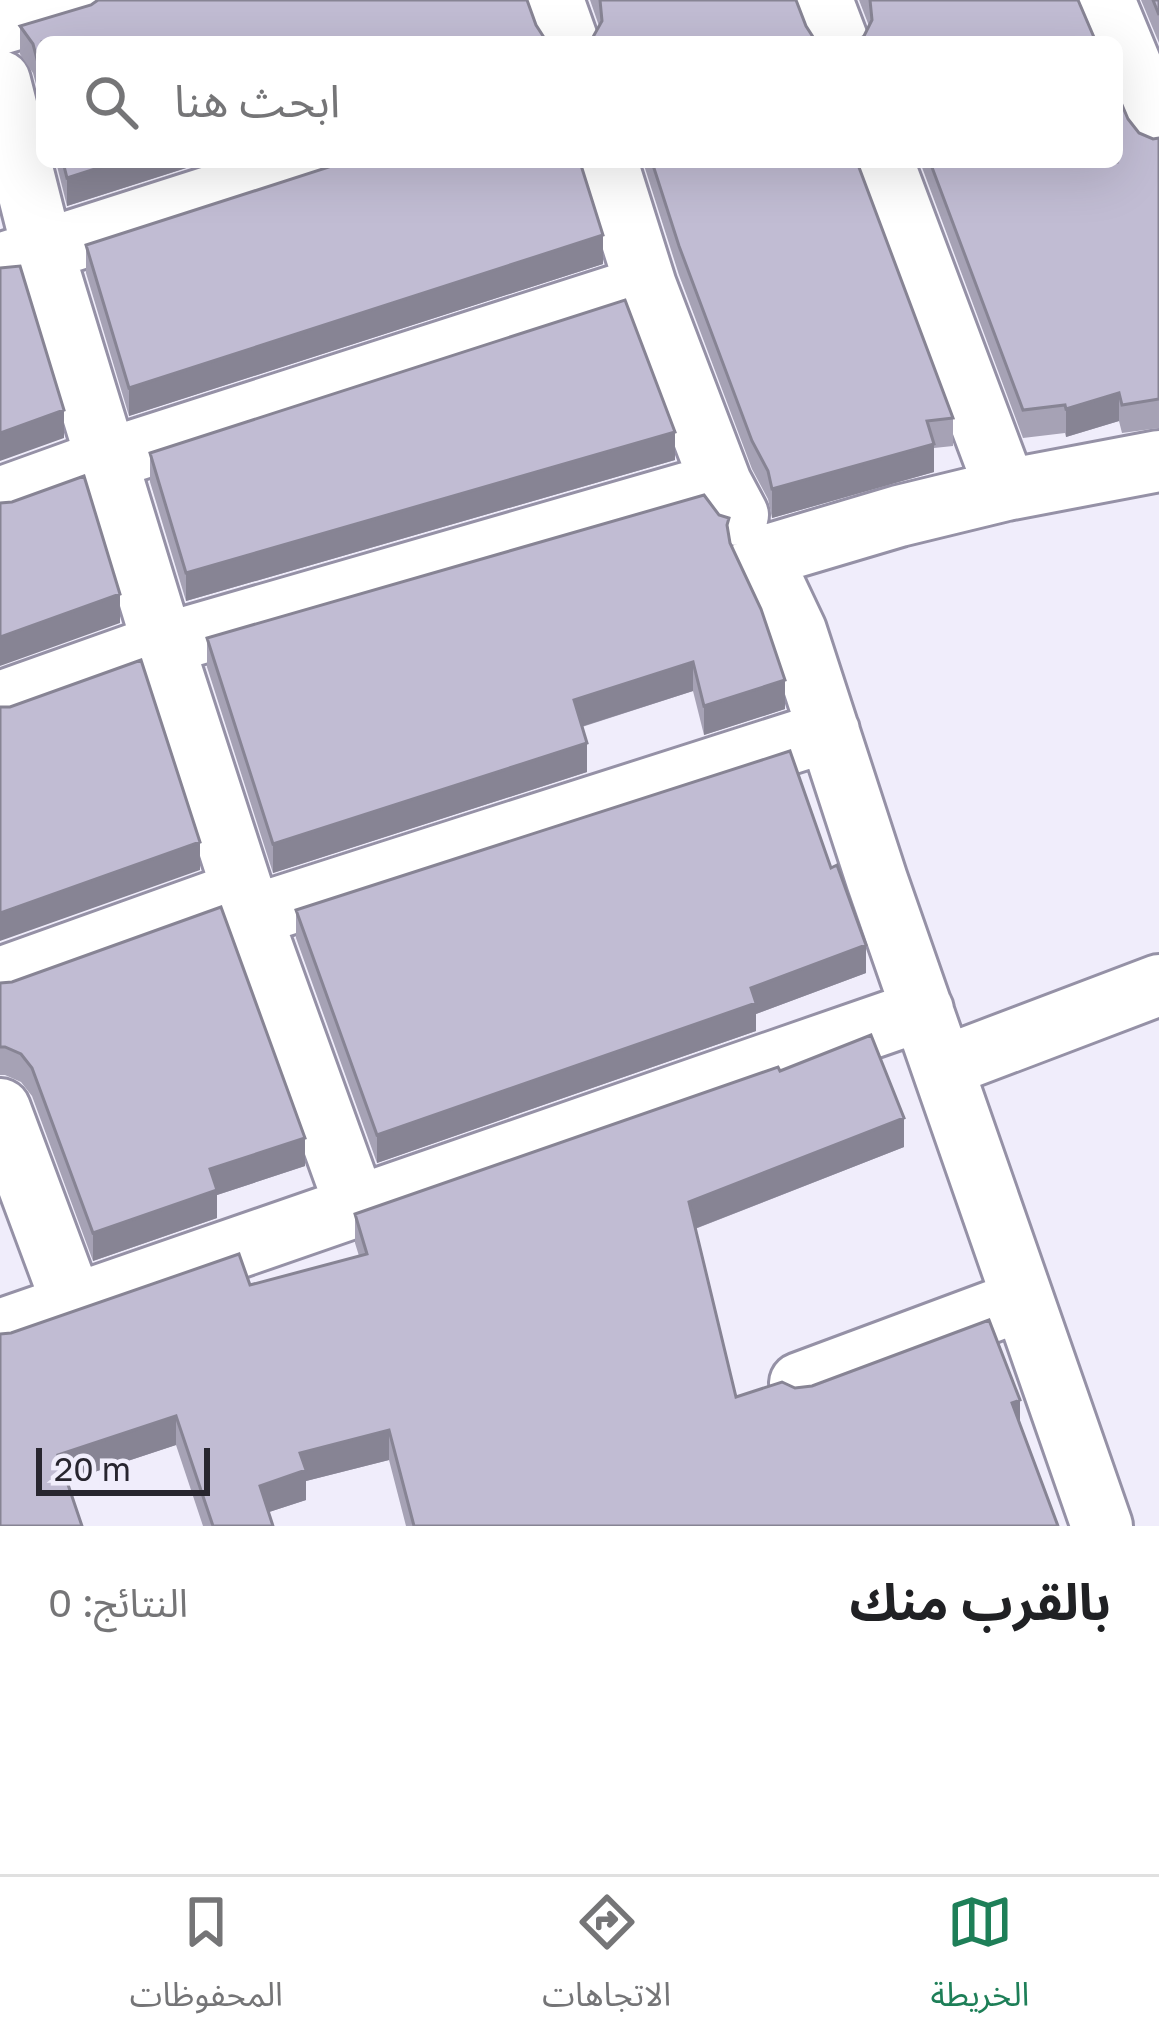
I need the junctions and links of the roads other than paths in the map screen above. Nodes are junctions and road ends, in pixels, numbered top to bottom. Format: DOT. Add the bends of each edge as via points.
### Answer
graph roads {
  1 [pos="81,0"];
  2 [pos="553,0"];
  3 [pos="822,0"];
  4 [pos="1104,0"];
  5 [pos="0,24"];
  6 [pos="566,36"];
  7 [pos="836,36"];
  8 [pos="1119,36"];
  9 [pos="1123,46"];
  10 [pos="0,81"];
  11 [pos="1159,133"];
  12 [pos="299,168"];
  13 [pos="609,168"];
  14 [pos="885,168"];
  15 [pos="21,257"];
  16 [pos="646,286"];
  17 [pos="108,460"];
  18 [pos="1159,461"];
  19 [pos="721,483"];
  20 [pos="1006,490"];
  21 [pos="0,498"];
  22 [pos="761,557"];
  23 [pos="163,644"];
  24 [pos="0,702"];
  25 [pos="829,731"];
  26 [pos="247,903"];
  27 [pos="0,978"];
  28 [pos="1159,985"];
  29 [pos="923,1010"];
  30 [pos="943,1067"];
  31 [pos="0,1109"];
  32 [pos="356,1207"];
  33 [pos="1023,1300"];
  34 [pos="73,1305"];
  35 [pos="0,1330"];
  36 [pos="800,1383"];
  37 [pos="1102,1526"];
  1 -- 5 [label="street"];
  2 -- 6 [label="street"];
  3 -- 7 [label="street"];
  4 -- 8 [label="street"];
  9 -- 11 [label="street"];
  10 -- 15 [label="street"];
  12 -- 15 [label="street"];
  13 -- 16 [label="street"];
  14 -- 20 [label="street"];
  15 -- 17 [label="street"];
  16 -- 17 [label="street"];
  16 -- 19 [label="street"];
  17 -- 21 [label="street"];
  17 -- 23 [label="street"];
  18 -- 20 [label="street"];
  19 -- 22 [label="street"];
  19 -- 23 [label="street"];
  20 -- 22 [label="street"];
  22 -- 25 [label="street"];
  23 -- 24 [label="street"];
  23 -- 26 [label="street"];
  25 -- 26 [label="street"];
  25 -- 29 [label="street"];
  26 -- 27 [label="street"];
  26 -- 32 [label="street"];
  28 -- 30 [label="street"];
  29 -- 30 [label="street"];
  29 -- 32 [label="street"];
  30 -- 33 [label="street"];
  31 -- 34 [label="street"];
  32 -- 34 [label="street"];
  33 -- 36 [label="street"];
  33 -- 37 [label="street"];
  34 -- 35 [label="street"];
}
